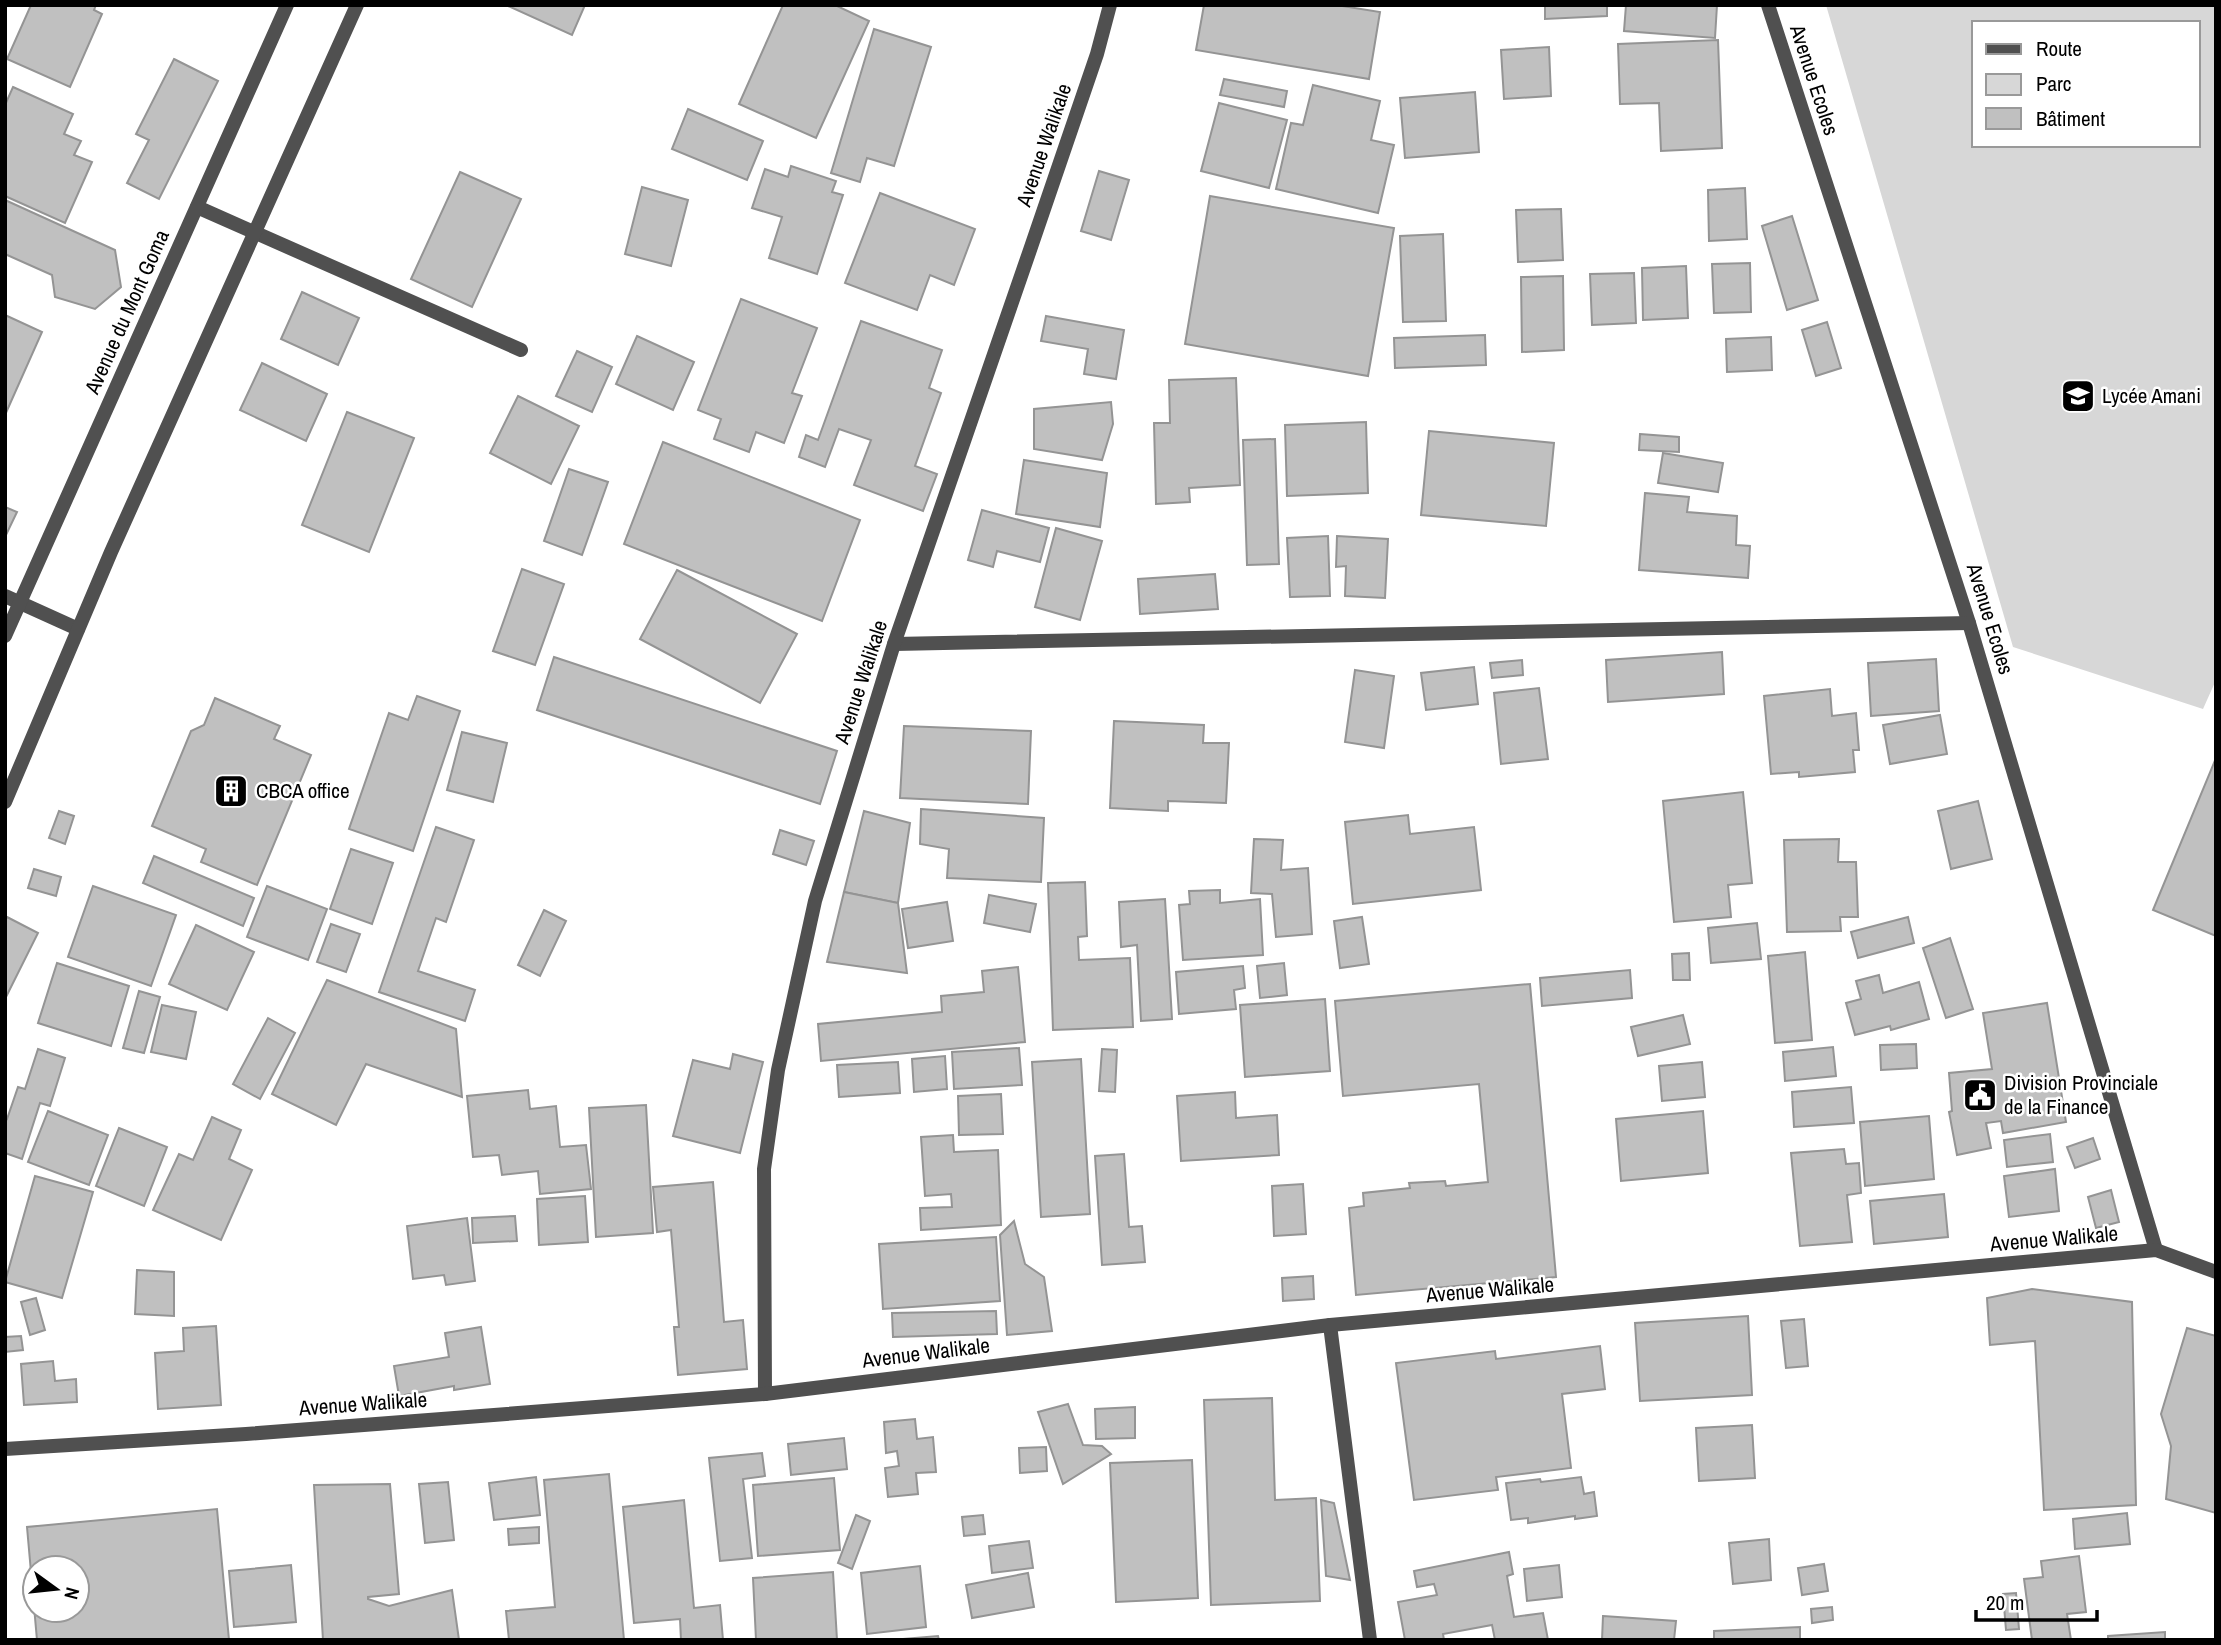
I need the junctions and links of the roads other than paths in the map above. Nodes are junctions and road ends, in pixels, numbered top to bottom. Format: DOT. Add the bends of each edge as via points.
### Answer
graph roads {
  1 [pos="287,5"];
  2 [pos="357,5"];
  3 [pos="1110,5"];
  4 [pos="1768,5"];
  5 [pos="197,207"];
  6 [pos="256,233"];
  7 [pos="521,349"];
  8 [pos="5,596"];
  9 [pos="20,603"];
  10 [pos="1969,623"];
  11 [pos="79,629"];
  12 [pos="5,636"];
  13 [pos="894,645"];
  14 [pos="5,802"];
  15 [pos="2156,1250"];
  16 [pos="2216,1272"];
  17 [pos="1330,1325"];
  18 [pos="765,1394"];
  19 [pos="5,1449"];
  20 [pos="1370,1640"];
  1 -- 5 [label="street, Avenue du Mont Goma"];
  2 -- 6 [label="street"];
  3 -- 13 [label="street, Avenue Walikale"];
  4 -- 10 [label="street, Avenue Ecoles"];
  5 -- 6 [label="street"];
  5 -- 9 [label="street, Avenue du Mont Goma"];
  6 -- 7 [label="street"];
  6 -- 11 [label="street"];
  8 -- 9 [label="street"];
  9 -- 11 [label="street"];
  9 -- 12 [label="street, Avenue du Mont Goma"];
  10 -- 13 [label="street"];
  10 -- 15 [label="street, Avenue Ecoles"];
  11 -- 14 [label="street"];
  13 -- 18 [label="street, Avenue Walikale" via="815,901 778,1070 764,1169"];
  15 -- 16 [label="street, Avenue Walikale"];
  15 -- 17 [label="street, Avenue Walikale"];
  17 -- 18 [label="street, Avenue Walikale"];
  17 -- 20 [label="street"];
  18 -- 19 [label="street, Avenue Walikale"];
}
